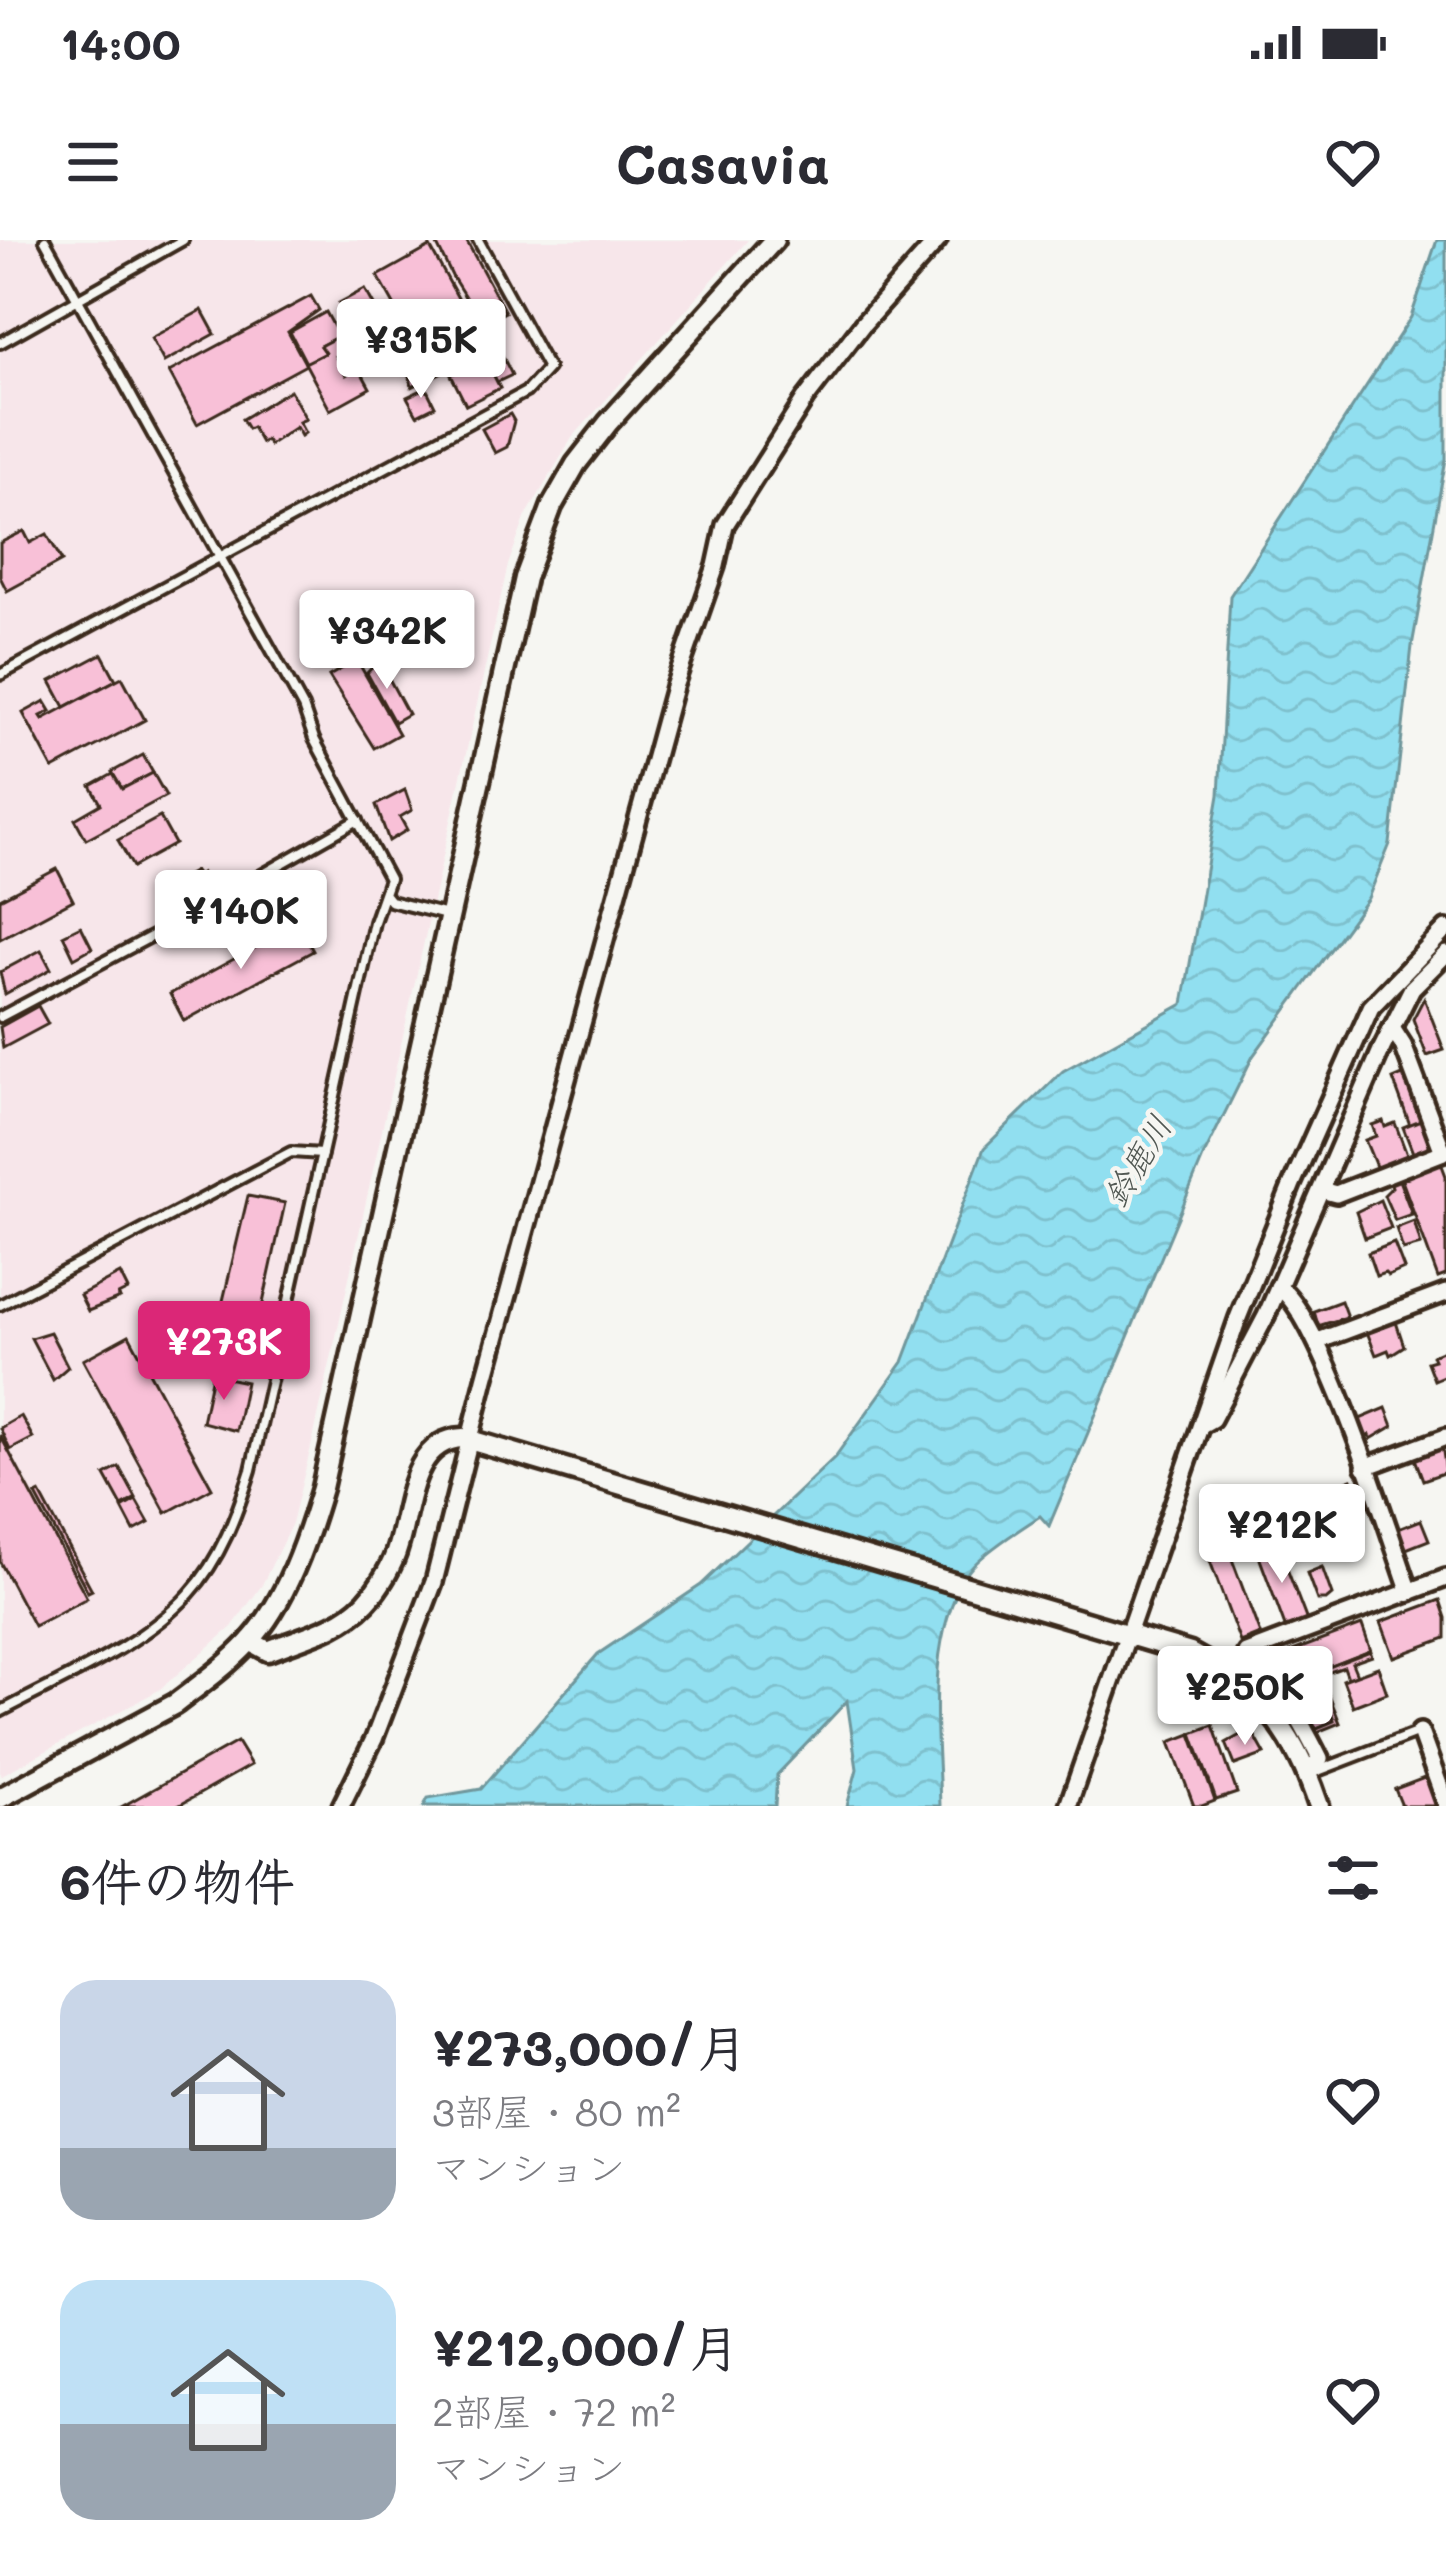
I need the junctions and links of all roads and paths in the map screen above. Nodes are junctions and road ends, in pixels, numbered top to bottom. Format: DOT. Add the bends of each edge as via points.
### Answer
graph roads {
  1 [pos="45,240"];
  2 [pos="182,240"];
  3 [pos="478,240"];
  4 [pos="774,240"];
  5 [pos="938,240"];
  6 [pos="76,299"];
  7 [pos="0,344"];
  8 [pos="220,558"];
  9 [pos="0,675"];
  10 [pos="358,820"];
  11 [pos="388,899"];
  12 [pos="442,914"];
  13 [pos="1446,929"];
  14 [pos="1446,954"];
  15 [pos="0,1017"];
  16 [pos="1392,1028"];
  17 [pos="1444,1152"];
  18 [pos="322,1154"];
  19 [pos="1321,1190"];
  20 [pos="1278,1287"];
  21 [pos="1446,1293"];
  22 [pos="0,1304"];
  23 [pos="1318,1341"];
  24 [pos="1200,1426"];
  25 [pos="1446,1437"];
  26 [pos="475,1440"];
  27 [pos="1365,1467"];
  28 [pos="1446,1578"];
  29 [pos="1409,1592"];
  30 [pos="1122,1633"];
  31 [pos="250,1641"];
  32 [pos="0,1712"];
  33 [pos="1420,1732"];
  34 [pos="1308,1774"];
  35 [pos="0,1798"];
  36 [pos="1446,1804"];
  37 [pos="341,1806"];
  38 [pos="1068,1806"];
  39 [pos="1319,1806"];
  1 -- 6 [label="lane"];
  2 -- 6 [label="lane"];
  3 -- 8 [label="lane" via="548,368 526,392"];
  4 -- 12 [label="street" via="608,423 552,506 525,578"];
  5 -- 26 [label="street" via="805,399 725,525 674,687"];
  6 -- 7 [label="lane"];
  6 -- 8 [label="lane"];
  8 -- 9 [label="lane"];
  8 -- 10 [label="lane"];
  10 -- 11 [label="lane" via="389,879"];
  10 -- 15 [label="lane"];
  11 -- 12 [label="lane"];
  11 -- 18 [label="lane" via="374,922"];
  12 -- 31 [label="street" via="322,1487 303,1546"];
  13 -- 24 [label="street" via="1371,1007 1292,1184"];
  14 -- 16 [label="street" via="1412,988"];
  16 -- 17 [label="street"];
  16 -- 19 [label="street"];
  17 -- 19 [label="street" via="1336,1194"];
  18 -- 22 [label="lane" via="291,1152"];
  18 -- 32 [label="lane" via="251,1470 212,1564 160,1619"];
  19 -- 20 [label="street"];
  20 -- 23 [label="street"];
  20 -- 24 [label="street" via="1212,1419"];
  21 -- 23 [label="street"];
  23 -- 27 [label="street"];
  24 -- 30 [label="street"];
  25 -- 27 [label="street"];
  26 -- 30 [label="street"];
  26 -- 31 [label="street" via="448,1438 422,1461 397,1552 366,1602 314,1636 268,1652"];
  26 -- 37 [label="street" via="427,1603"];
  27 -- 29 [label="street"];
  28 -- 29 [label="street"];
  29 -- 34 [label="street" via="1246,1653 1298,1715 1319,1759"];
  30 -- 34 [label="street" via="1190,1653 1243,1684 1276,1717"];
  30 -- 38 [label="street"];
  31 -- 35 [label="street" via="176,1704"];
  33 -- 34 [label="lane"];
  33 -- 36 [label="street"];
  34 -- 39 [label="street"];
}
